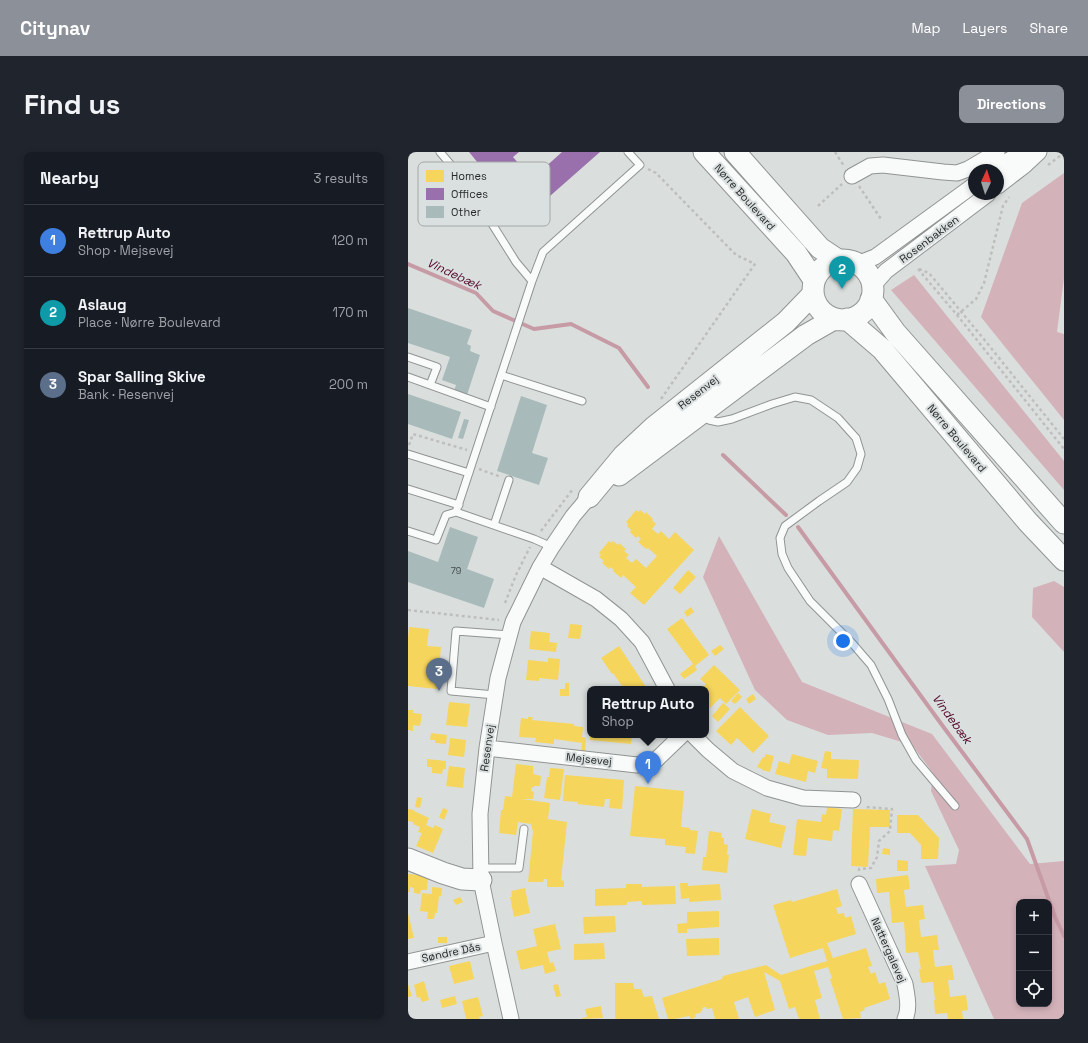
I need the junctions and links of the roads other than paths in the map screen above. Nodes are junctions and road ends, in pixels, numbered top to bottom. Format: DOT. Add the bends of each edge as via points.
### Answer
graph roads {
  1 [pos="440,152"];
  2 [pos="628,152"];
  3 [pos="704,152"];
  4 [pos="735,152"];
  5 [pos="997,152"];
  6 [pos="1024,152"];
  7 [pos="1039,152"];
  8 [pos="448,162"];
  9 [pos="1003,164"];
  10 [pos="852,176"];
  11 [pos="968,189"];
  12 [pos="1004,190"];
  13 [pos="980,200"];
  14 [pos="493,226"];
  15 [pos="847,262"];
  16 [pos="532,281"];
  17 [pos="813,287"];
  18 [pos="872,293"];
  19 [pos="841,319"];
  20 [pos="408,357"];
  21 [pos="501,375"];
  22 [pos="408,377"];
  23 [pos="430,385"];
  24 [pos="582,400"];
  25 [pos="491,407"];
  26 [pos="702,412"];
  27 [pos="408,454"];
  28 [pos="470,470"];
  29 [pos="509,480"];
  30 [pos="408,489"];
  31 [pos="589,497"];
  32 [pos="459,505"];
  33 [pos="456,512"];
  34 [pos="1064,523"];
  35 [pos="494,526"];
  36 [pos="408,531"];
  37 [pos="552,547"];
  38 [pos="1064,560"];
  39 [pos="540,567"];
  40 [pos="510,635"];
  41 [pos="665,686"];
  42 [pos="495,695"];
  43 [pos="679,738"];
  44 [pos="696,738"];
  45 [pos="486,748"];
  46 [pos="853,800"];
  47 [pos="955,806"];
  48 [pos="524,829"];
  49 [pos="408,859"];
  50 [pos="481,874"];
  51 [pos="859,884"];
  52 [pos="494,943"];
  53 [pos="408,962"];
  54 [pos="511,1019"];
  55 [pos="905,1019"];
  1 -- 8 [label="lane"];
  2 -- 16 [label="lane" via="640,166 543,252"];
  3 -- 17 [label="street, Nørre Boulevard" via="796,253"];
  4 -- 15 [label="street, Nørre Boulevard" via="820,248"];
  5 -- 10 [label="street" via="957,173 883,165 870,166"];
  6 -- 9 [label="street"];
  7 -- 12 [label="street"];
  11 -- 15 [label="street, Rosenbakken" via="875,257"];
  13 -- 18 [label="street, Rosenbakken" via="886,271"];
  14 -- 16 [label="lane" via="516,262"];
  15 -- 17 [label="street" via="830,263 823,267"];
  15 -- 18 [label="street" via="863,268 868,274"];
  16 -- 21 [label="lane"];
  17 -- 19 [label="street" via="815,302 820,309 826,315"];
  17 -- 31 [label="street, Resenvej" via="786,322 654,427 623,456"];
  18 -- 19 [label="street" via="868,307 862,313"];
  18 -- 34 [label="street, Nørre Boulevard" via="895,332"];
  19 -- 26 [label="street, Resenvej" via="806,335"];
  19 -- 38 [label="street, Nørre Boulevard" via="882,349 1028,522"];
  20 -- 23 [label="lane" via="437,367"];
  21 -- 24 [label="lane"];
  21 -- 25 [label="lane"];
  22 -- 23 [label="lane"];
  23 -- 25 [label="lane"];
  25 -- 28 [label="lane"];
  26 -- 31 [label="street, Resenvej"];
  26 -- 47 [label="lane" via="709,420 718,422 795,398 811,400 838,418 856,438 861,454 857,468 847,482 785,526 780,538 782,554 788,568 810,600 871,665 916,760"];
  27 -- 28 [label="lane"];
  28 -- 32 [label="lane"];
  29 -- 35 [label="lane"];
  30 -- 32 [label="lane"];
  31 -- 37 [label="street, Resenvej"];
  32 -- 33 [label="lane"];
  33 -- 35 [label="lane"];
  33 -- 36 [label="lane" via="446,515 436,540"];
  35 -- 37 [label="lane"];
  37 -- 39 [label="street, Resenvej"];
  39 -- 40 [label="street, Resenvej" via="513,622"];
  39 -- 41 [label="street" via="596,599 621,618 642,642"];
  40 -- 42 [label="street, Resenvej"];
  40 -- 42 [label="lane" via="456,631 451,691"];
  42 -- 45 [label="street, Resenvej"];
  43 -- 45 [label="street, Mejsevej" via="656,760 638,765"];
  44 -- 46 [label="street" via="733,771 767,788 803,798"];
  45 -- 50 [label="street, Resenvej" via="480,814"];
  48 -- 50 [label="lane" via="519,868"];
  49 -- 50 [label="street" via="462,879"];
  50 -- 52 [label="street, Resenvej"];
  51 -- 55 [label="street, Nattergalevej" via="905,984 908,1001"];
  52 -- 53 [label="street, Søndre Dås"];
  52 -- 54 [label="street, Resenvej"];
}
